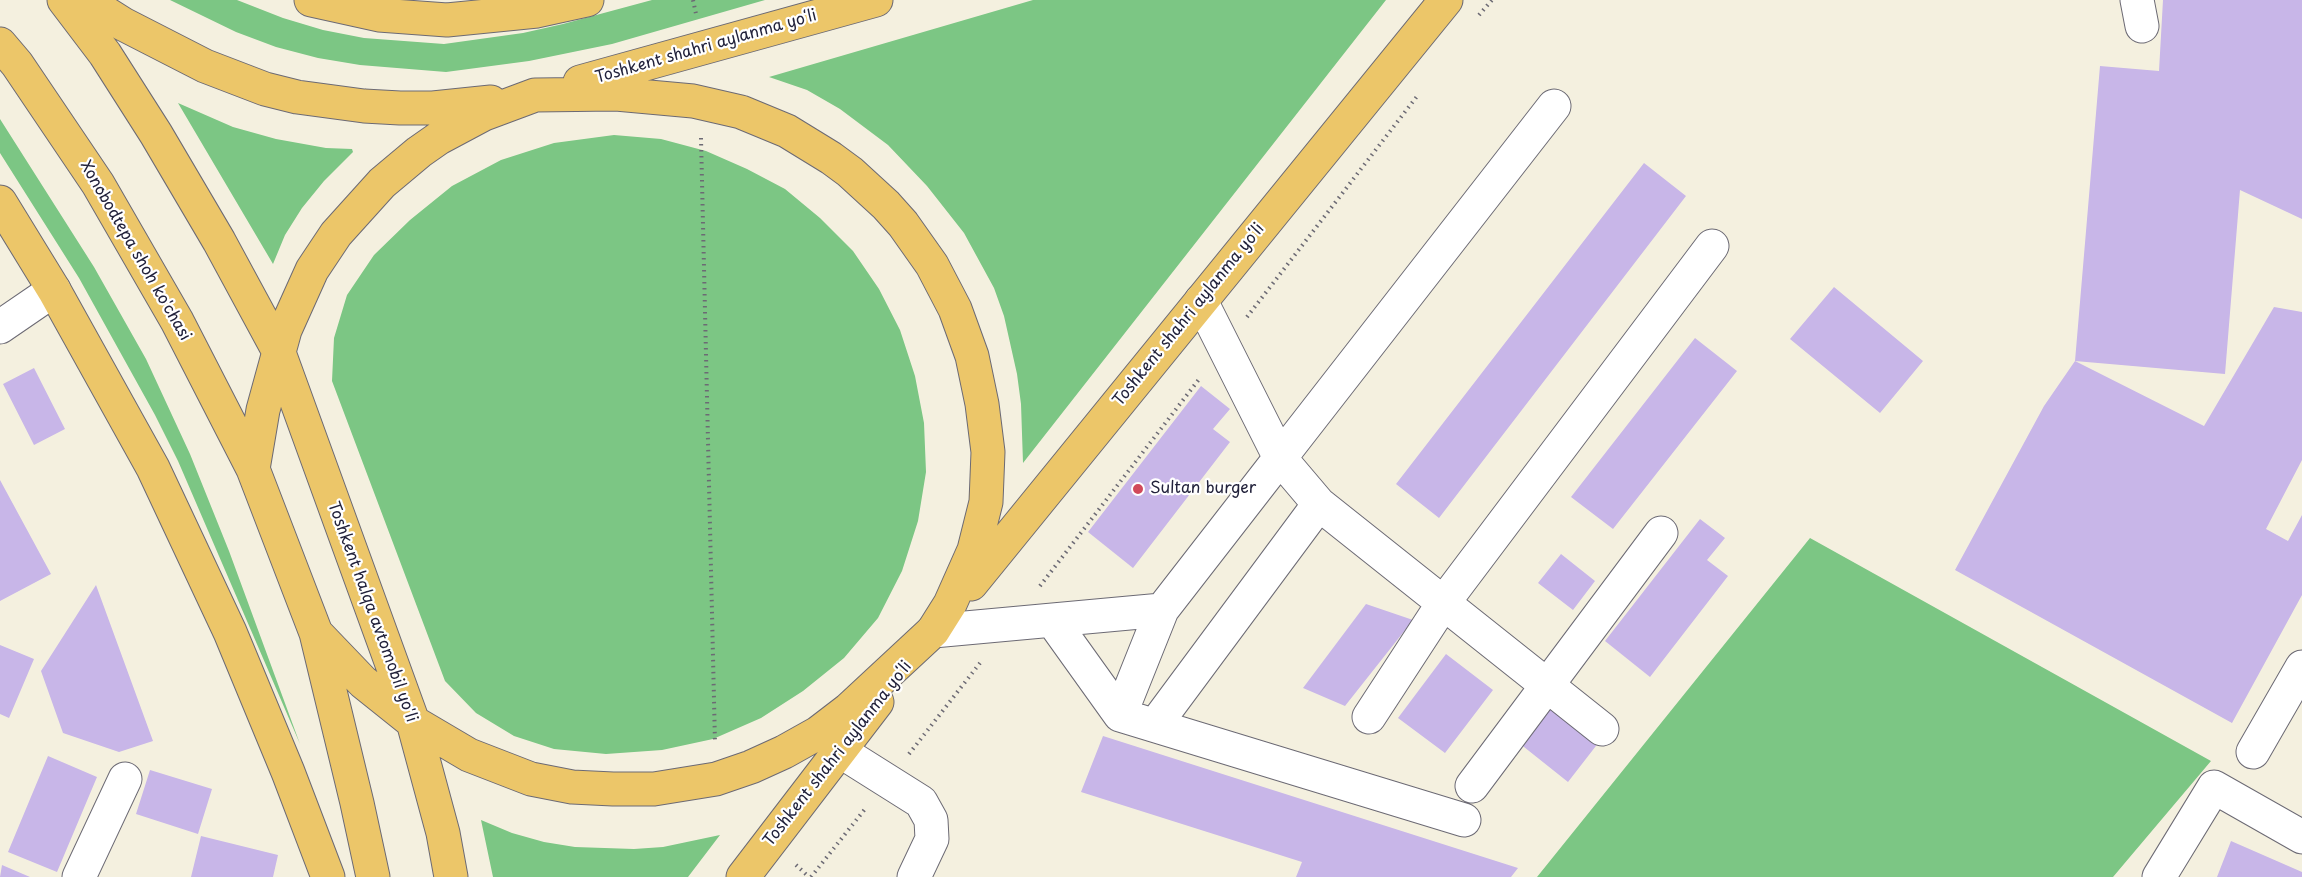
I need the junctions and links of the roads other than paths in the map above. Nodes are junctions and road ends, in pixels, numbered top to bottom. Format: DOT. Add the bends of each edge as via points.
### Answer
graph roads {
  1 [pos="64,0"];
  2 [pos="85,0"];
  3 [pos="311,0"];
  4 [pos="587,0"];
  5 [pos="876,0"];
  6 [pos="1446,0"];
  7 [pos="0,44"];
  8 [pos="535,95"];
  9 [pos="1554,106"];
  10 [pos="0,202"];
  11 [pos="1712,246"];
  12 [pos="54,290"];
  13 [pos="1201,301"];
  14 [pos="0,327"];
  15 [pos="278,351"];
  16 [pos="1280,458"];
  17 [pos="253,469"];
  18 [pos="1318,504"];
  19 [pos="1661,533"];
  20 [pos="1444,602"];
  21 [pos="1162,610"];
  22 [pos="1052,620"];
  23 [pos="933,631"];
  24 [pos="316,633"];
  25 [pos="2302,667"];
  26 [pos="1547,685"];
  27 [pos="1120,715"];
  28 [pos="1369,717"];
  29 [pos="412,722"];
  30 [pos="1155,725"];
  31 [pos="1602,729"];
  32 [pos="840,751"];
  33 [pos="2253,752"];
  34 [pos="125,779"];
  35 [pos="1472,786"];
  36 [pos="1464,820"];
  37 [pos="2302,837"];
  38 [pos="79,877"];
  39 [pos="328,877"];
  40 [pos="373,877"];
  41 [pos="452,877"];
  42 [pos="743,877"];
  43 [pos="914,877"];
  44 [pos="2159,877"];
  1 -- 15 [label="highway" via="105,54 156,134"];
  2 -- 8 [label="highway, Toshkent shahri aylanma yoʻli" via="205,66 297,97 364,106 433,108"];
  3 -- 4 [label="highway" via="378,15 447,20 537,11"];
  5 -- 8 [label="highway, Toshkent shahri aylanma yoʻli"];
  6 -- 13 [label="highway, Toshkent shahri aylanma yoʻli"];
  7 -- 17 [label="highway, Xonobodtepa shoh ko'chasi" via="104,194 177,321"];
  8 -- 15 [label="highway, Toshkent shahri aylanma yoʻli" via="484,114 439,138 382,183 336,234 312,270"];
  8 -- 23 [label="highway, Toshkent shahri aylanma yoʻli" via="616,93 700,102 741,112 810,144 850,172 903,224 932,265 955,309 978,381 988,452 986,502 974,550"];
  9 -- 16 [label="lane"];
  10 -- 12 [label="highway"];
  11 -- 20 [label="lane"];
  12 -- 14 [label="lane"];
  12 -- 39 [label="highway" via="153,468 230,632"];
  13 -- 16 [label="lane"];
  13 -- 23 [label="highway, Toshkent shahri aylanma yoʻli"];
  15 -- 17 [label="highway, Toshkent shahri aylanma yoʻli"];
  15 -- 29 [label="highway, Toshkent halqa avtomobil yo'li"];
  16 -- 18 [label="lane"];
  16 -- 21 [label="lane"];
  17 -- 24 [label="highway"];
  18 -- 20 [label="lane"];
  18 -- 30 [label="lane"];
  19 -- 26 [label="lane"];
  20 -- 26 [label="lane"];
  20 -- 28 [label="lane"];
  21 -- 22 [label="lane"];
  21 -- 27 [label="lane"];
  22 -- 23 [label="lane"];
  22 -- 27 [label="lane"];
  23 -- 29 [label="highway, Toshkent shahri aylanma yoʻli" via="818,733 768,760 716,778 675,786 593,789 514,774 469,755"];
  23 -- 32 [label="highway, Toshkent shahri aylanma yoʻli"];
  24 -- 29 [label="highway, Toshkent shahri aylanma yoʻli" via="363,682"];
  24 -- 40 [label="highway"];
  25 -- 33 [label="lane"];
  26 -- 31 [label="lane"];
  26 -- 35 [label="lane"];
  27 -- 30 [label="lane"];
  29 -- 41 [label="highway, Toshkent halqa avtomobil yo'li"];
  30 -- 36 [label="lane"];
  32 -- 42 [label="highway, Toshkent shahri aylanma yoʻli"];
  32 -- 43 [label="lane" via="921,802 931,820 932,839"];
  34 -- 38 [label="lane"];
  37 -- 44 [label="lane" via="2214,787"];
}
